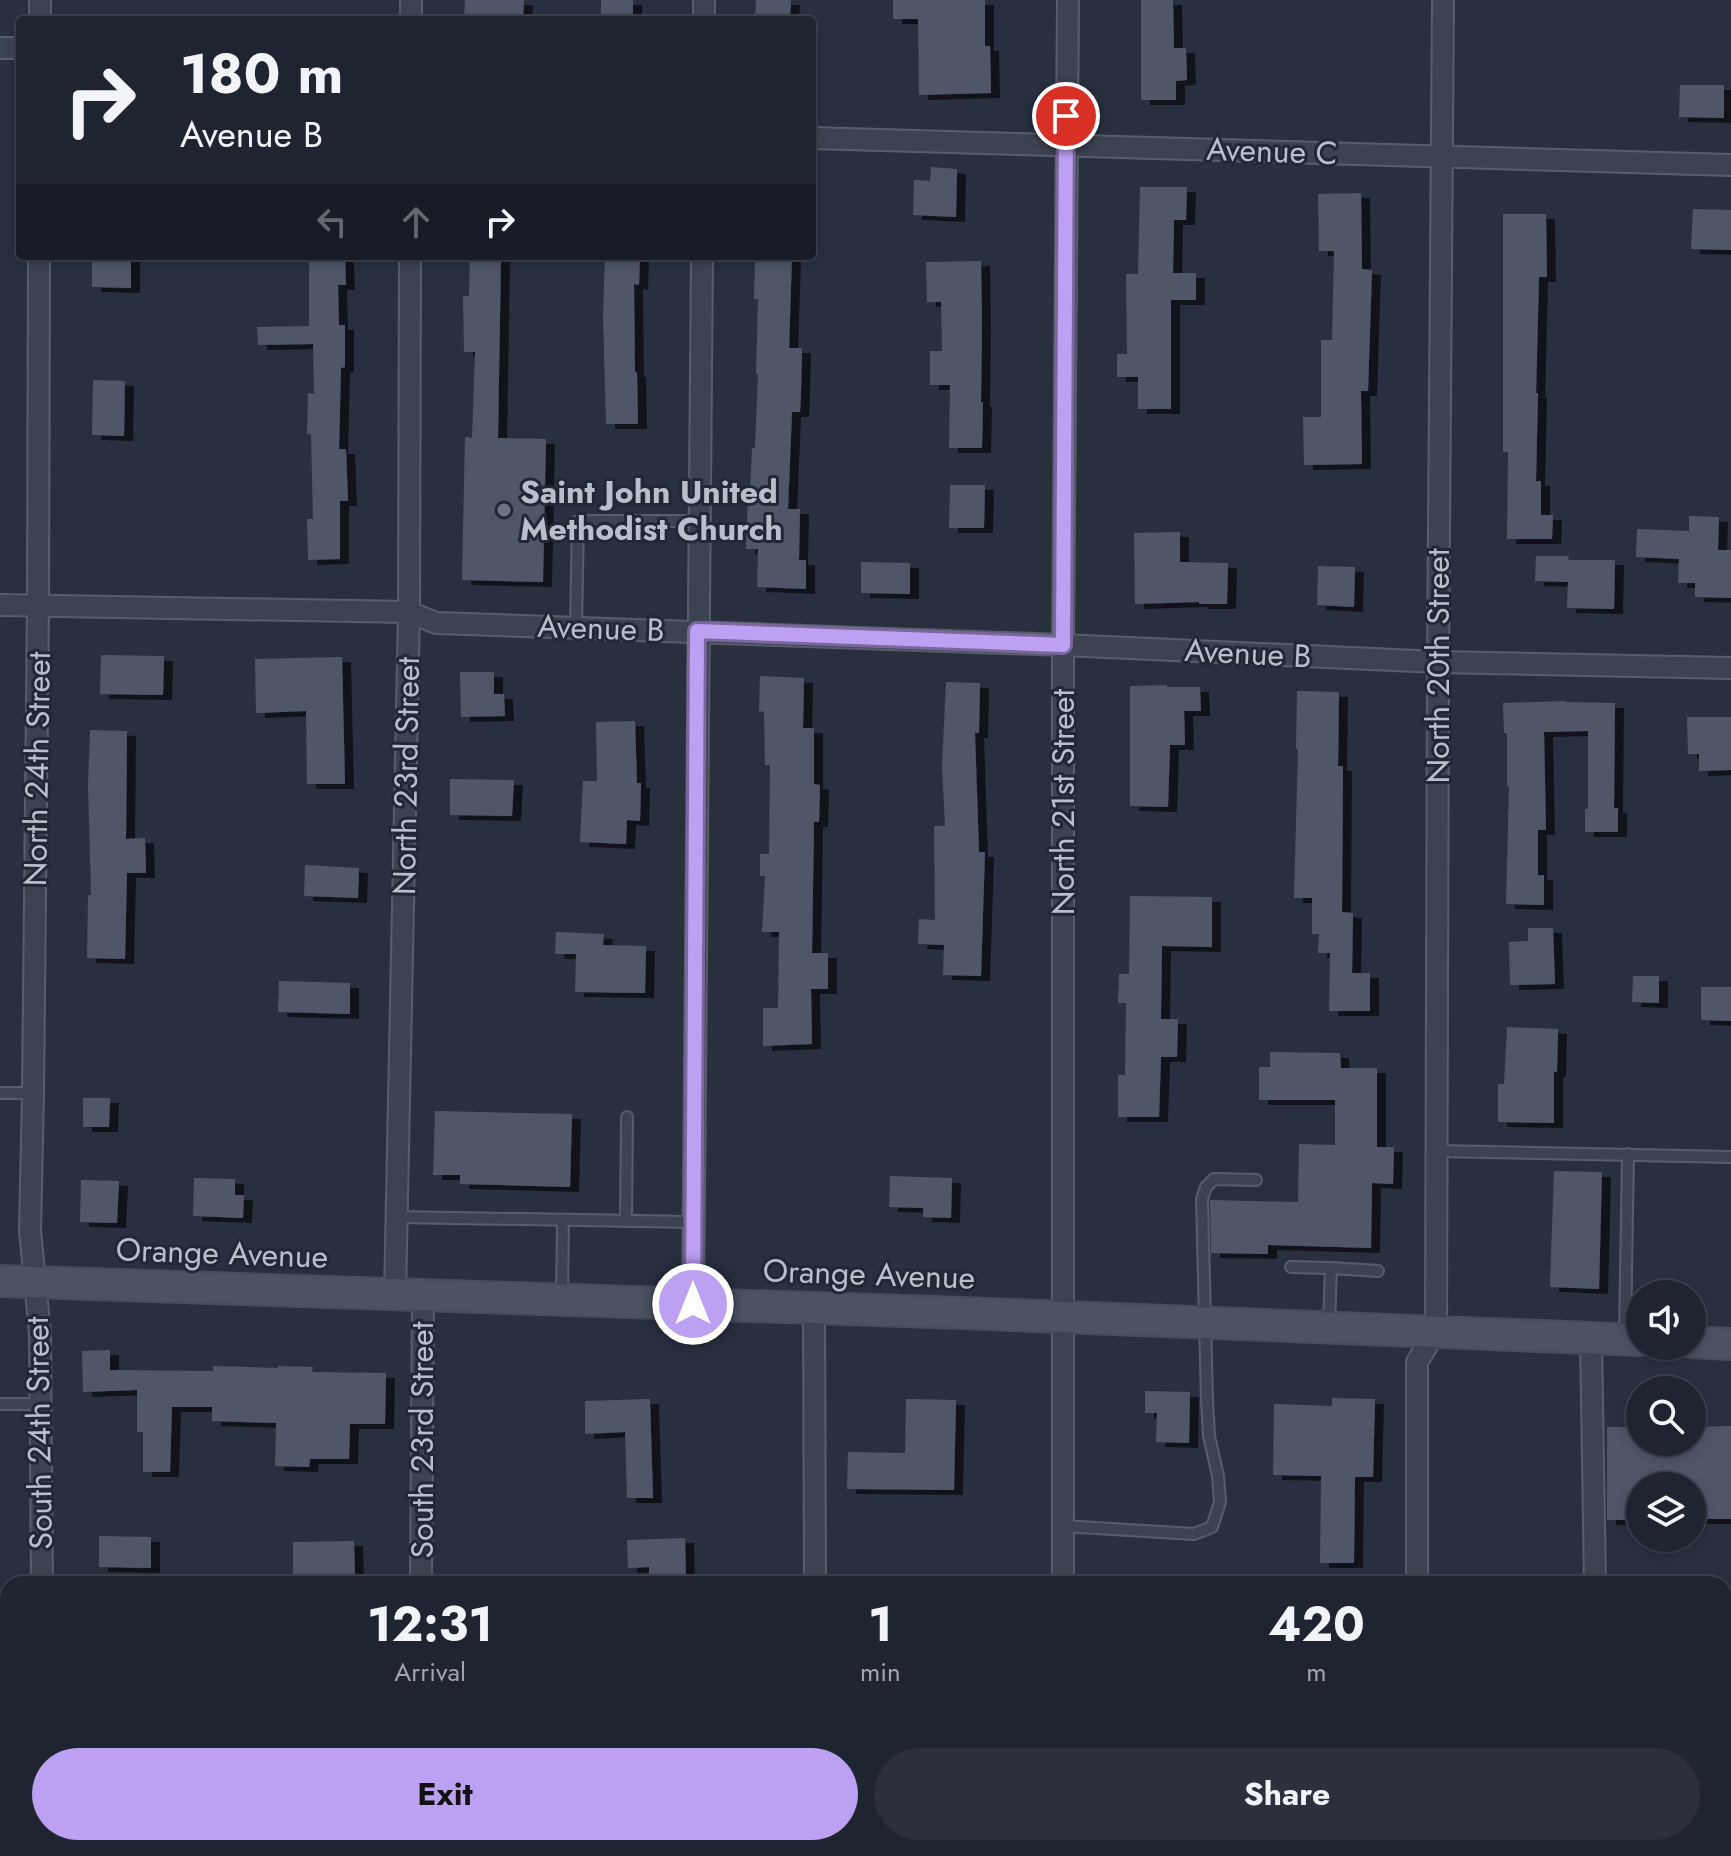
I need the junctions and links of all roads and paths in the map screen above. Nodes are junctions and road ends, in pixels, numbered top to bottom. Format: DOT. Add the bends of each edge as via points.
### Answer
graph roads {
  1 [pos="1068,0"];
  2 [pos="1443,0"];
  3 [pos="816,138"];
  4 [pos="1066,145"];
  5 [pos="1441,156"];
  6 [pos="1731,165"];
  7 [pos="39,260"];
  8 [pos="410,260"];
  9 [pos="702,260"];
  10 [pos="699,521"];
  11 [pos="0,605"];
  12 [pos="38,605"];
  13 [pos="409,612"];
  14 [pos="576,627"];
  15 [pos="697,631"];
  16 [pos="1063,645"];
  17 [pos="1438,662"];
  18 [pos="1731,668"];
  19 [pos="0,1093"];
  20 [pos="33,1093"];
  21 [pos="627,1117"];
  22 [pos="1437,1151"];
  23 [pos="1628,1154"];
  24 [pos="1731,1157"];
  25 [pos="1256,1180"];
  26 [pos="397,1217"];
  27 [pos="563,1220"];
  28 [pos="626,1221"];
  29 [pos="694,1222"];
  30 [pos="1291,1267"];
  31 [pos="1331,1268"];
  32 [pos="1378,1271"];
  33 [pos="1631,1280"];
  34 [pos="0,1281"];
  35 [pos="35,1282"];
  36 [pos="409,1296"];
  37 [pos="562,1300"];
  38 [pos="693,1304"];
  39 [pos="814,1308"];
  40 [pos="1064,1317"];
  41 [pos="1204,1322"];
  42 [pos="1328,1327"];
  43 [pos="1436,1331"];
  44 [pos="1591,1338"];
  45 [pos="1626,1340"];
  46 [pos="1706,1343"];
  47 [pos="1731,1344"];
  48 [pos="0,1404"];
  49 [pos="40,1404"];
  50 [pos="1063,1526"];
  51 [pos="42,1576"];
  52 [pos="421,1576"];
  53 [pos="815,1576"];
  54 [pos="1063,1576"];
  55 [pos="1417,1576"];
  56 [pos="1595,1576"];
  1 -- 4 [label="street, North 21st Street"];
  2 -- 5 [label="street, North 20th Street"];
  3 -- 4 [label="street, Avenue C"];
  4 -- 5 [label="street, Avenue C"];
  4 -- 16 [label="street, North 21st Street"];
  5 -- 6 [label="street, Avenue C"];
  5 -- 17 [label="street, North 20th Street"];
  7 -- 12 [label="street, North 24th Street"];
  8 -- 13 [label="street, North 23rd Street"];
  9 -- 10 [label="street"];
  10 -- 14 [label="lane" via="578,521"];
  10 -- 15 [label="street"];
  11 -- 12 [label="street, Avenue B"];
  12 -- 13 [label="street, Avenue B"];
  12 -- 20 [label="street, North 24th Street"];
  13 -- 14 [label="street, Avenue B" via="436,623"];
  13 -- 26 [label="street, North 23rd Street"];
  14 -- 15 [label="street, Avenue B"];
  15 -- 16 [label="street, Avenue B"];
  15 -- 29 [label="street"];
  16 -- 17 [label="street, Avenue B"];
  16 -- 40 [label="street, North 21st Street"];
  17 -- 18 [label="street, Avenue B"];
  17 -- 22 [label="street, North 20th Street"];
  19 -- 20 [label="lane"];
  20 -- 35 [label="street, North 24th Street" via="30,1230"];
  21 -- 28 [label="lane"];
  22 -- 23 [label="lane"];
  22 -- 43 [label="street, North 20th Street"];
  23 -- 24 [label="lane"];
  23 -- 33 [label="lane"];
  25 -- 41 [label="lane" via="1214,1179 1206,1187"];
  26 -- 27 [label="lane"];
  26 -- 36 [label="street, North 23rd Street"];
  27 -- 28 [label="lane"];
  27 -- 37 [label="lane"];
  28 -- 29 [label="lane"];
  29 -- 38 [label="street"];
  30 -- 31 [label="lane"];
  31 -- 32 [label="lane"];
  31 -- 42 [label="lane"];
  34 -- 35 [label="main road, Orange Avenue"];
  35 -- 36 [label="main road, Orange Avenue"];
  35 -- 49 [label="street, South 24th Street"];
  36 -- 37 [label="main road, Orange Avenue"];
  36 -- 52 [label="street, South 23rd Street"];
  37 -- 38 [label="main road, Orange Avenue"];
  38 -- 39 [label="main road, Orange Avenue"];
  39 -- 40 [label="main road, Orange Avenue"];
  39 -- 53 [label="street"];
  40 -- 41 [label="main road, Orange Avenue"];
  40 -- 50 [label="street, North 21st Street"];
  41 -- 42 [label="main road, Orange Avenue"];
  41 -- 50 [label="lane" via="1209,1436 1220,1502 1212,1527 1194,1534"];
  42 -- 43 [label="main road, Orange Avenue"];
  43 -- 44 [label="main road, Orange Avenue"];
  43 -- 55 [label="street" via="1417,1362"];
  44 -- 45 [label="main road, Orange Avenue"];
  44 -- 56 [label="street"];
  46 -- 47 [label="main road"];
  48 -- 49 [label="lane"];
  49 -- 51 [label="street, South 24th Street"];
  50 -- 54 [label="street, North 21st Street"];
}
